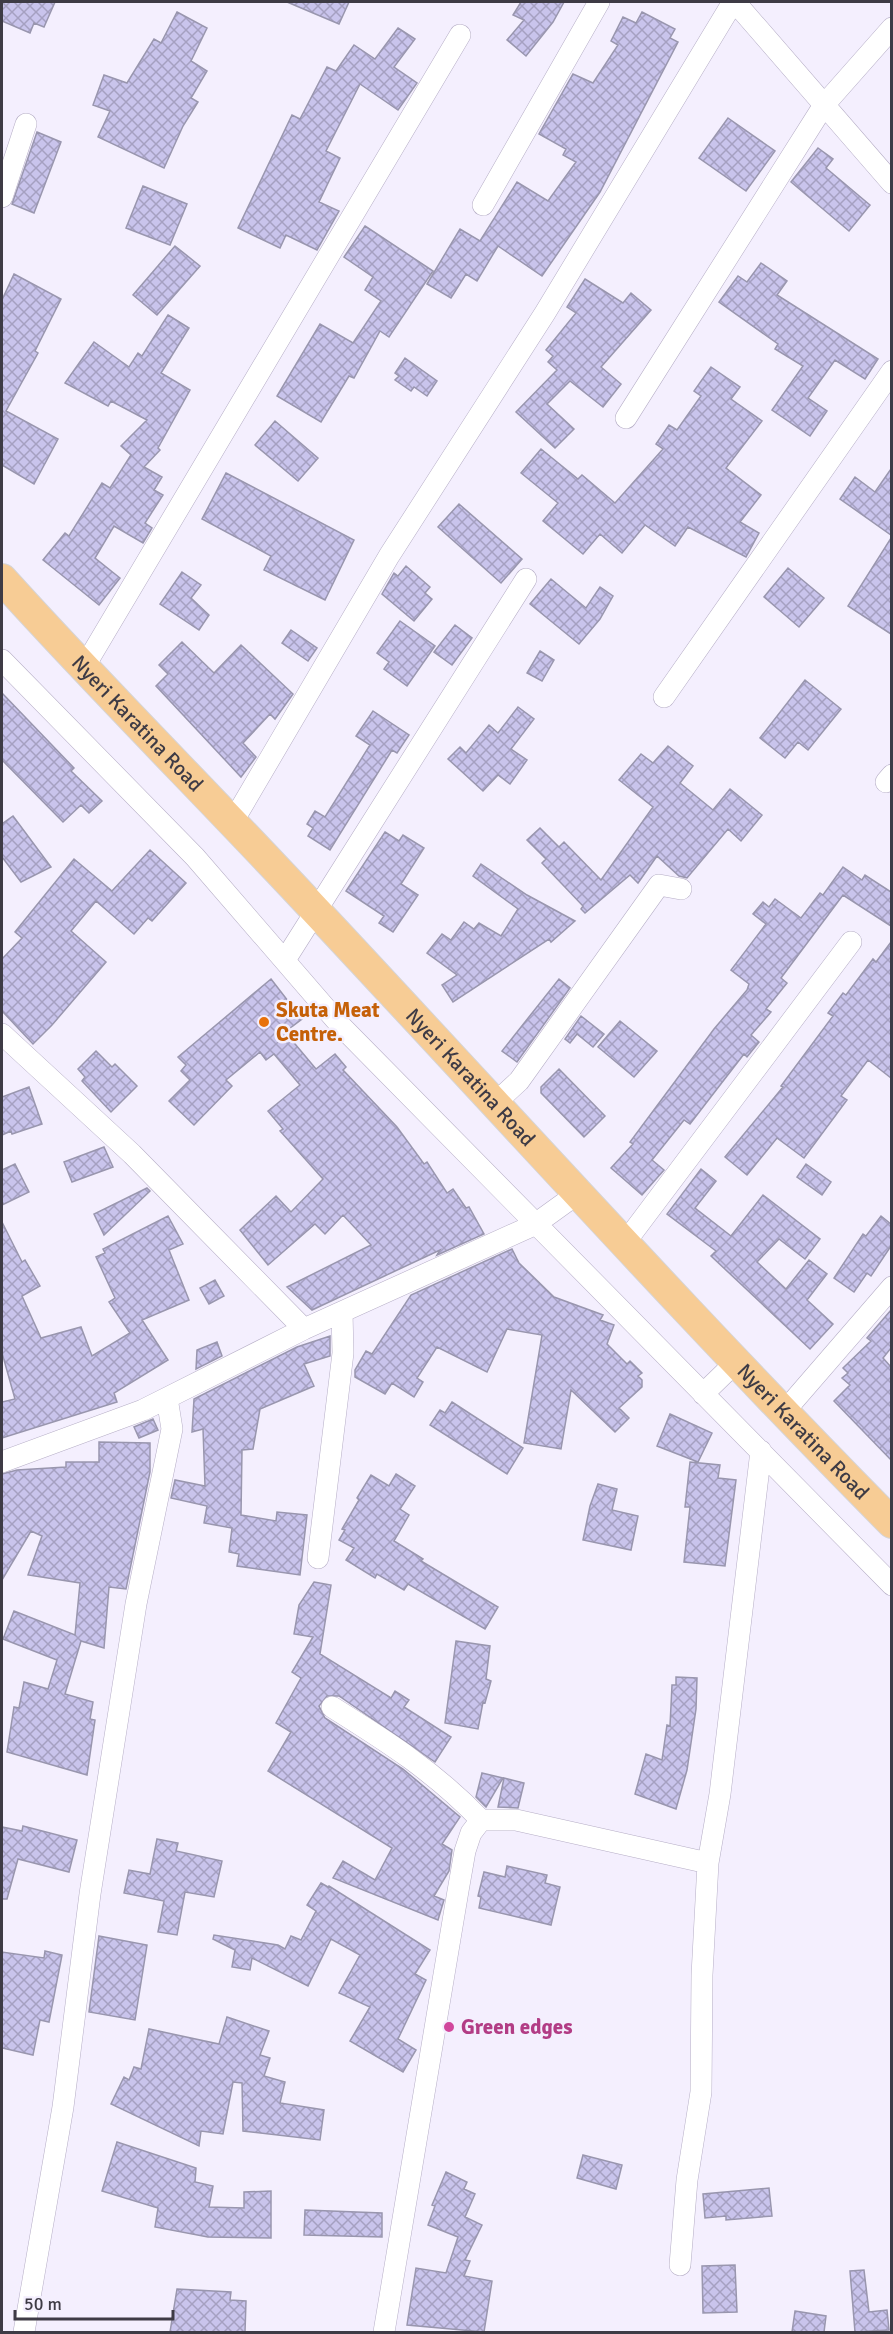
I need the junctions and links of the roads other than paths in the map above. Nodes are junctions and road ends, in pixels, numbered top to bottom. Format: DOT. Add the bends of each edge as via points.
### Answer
graph roads {
  1 [pos="599,2"];
  2 [pos="734,2"];
  3 [pos="891,28"];
  4 [pos="460,35"];
  5 [pos="824,105"];
  6 [pos="27,124"];
  7 [pos="891,183"];
  8 [pos="2,197"];
  9 [pos="483,205"];
  10 [pos="891,371"];
  11 [pos="626,418"];
  12 [pos="2,579"];
  13 [pos="526,579"];
  14 [pos="2,660"];
  15 [pos="83,669"];
  16 [pos="664,697"];
  17 [pos="232,823"];
  18 [pos="681,888"];
  19 [pos="316,911"];
  20 [pos="851,942"];
  21 [pos="285,960"];
  22 [pos="2,1034"];
  23 [pos="493,1105"];
  24 [pos="577,1194"];
  25 [pos="534,1225"];
  26 [pos="624,1244"];
  27 [pos="891,1287"];
  28 [pos="342,1312"];
  29 [pos="304,1329"];
  30 [pos="735,1363"];
  31 [pos="703,1394"];
  32 [pos="167,1398"];
  33 [pos="783,1413"];
  34 [pos="761,1451"];
  35 [pos="2,1462"];
  36 [pos="891,1522"];
  37 [pos="318,1558"];
  38 [pos="891,1585"];
  39 [pos="332,1707"];
  40 [pos="481,1820"];
  41 [pos="708,1863"];
  42 [pos="680,2265"];
  43 [pos="24,2332"];
  44 [pos="384,2332"];
  1 -- 9 [label="street"];
  2 -- 5 [label="street"];
  2 -- 17 [label="street" via="545,313 389,556"];
  3 -- 5 [label="street"];
  4 -- 15 [label="street"];
  5 -- 7 [label="street"];
  5 -- 11 [label="street"];
  6 -- 8 [label="street"];
  10 -- 16 [label="street"];
  12 -- 15 [label="highway, Nyeri Karatina Road"];
  13 -- 19 [label="street"];
  14 -- 21 [label="street" via="195,857"];
  15 -- 17 [label="highway, Nyeri Karatina Road"];
  17 -- 19 [label="highway, Nyeri Karatina Road"];
  18 -- 23 [label="street" via="659,885 519,1081"];
  19 -- 21 [label="street"];
  19 -- 23 [label="highway, Nyeri Karatina Road"];
  20 -- 26 [label="street"];
  21 -- 25 [label="street" via="341,1026"];
  22 -- 29 [label="street" via="132,1154"];
  23 -- 24 [label="highway, Nyeri Karatina Road"];
  24 -- 25 [label="street"];
  24 -- 26 [label="highway, Nyeri Karatina Road"];
  25 -- 28 [label="street"];
  25 -- 31 [label="street"];
  26 -- 30 [label="highway, Nyeri Karatina Road"];
  27 -- 33 [label="street"];
  28 -- 29 [label="street"];
  28 -- 37 [label="street" via="343,1353"];
  29 -- 32 [label="street"];
  30 -- 31 [label="street"];
  30 -- 33 [label="highway, Nyeri Karatina Road"];
  31 -- 34 [label="street"];
  32 -- 35 [label="street"];
  32 -- 43 [label="street" via="172,1429 136,1604 90,1894 63,2107"];
  33 -- 36 [label="highway, Nyeri Karatina Road"];
  34 -- 38 [label="street"];
  34 -- 41 [label="street" via="720,1794"];
  39 -- 40 [label="street" via="415,1760"];
  40 -- 41 [label="street" via="516,1820"];
  40 -- 44 [label="street" via="465,1851"];
  41 -- 42 [label="street" via="701,2092 687,2180"];
}
